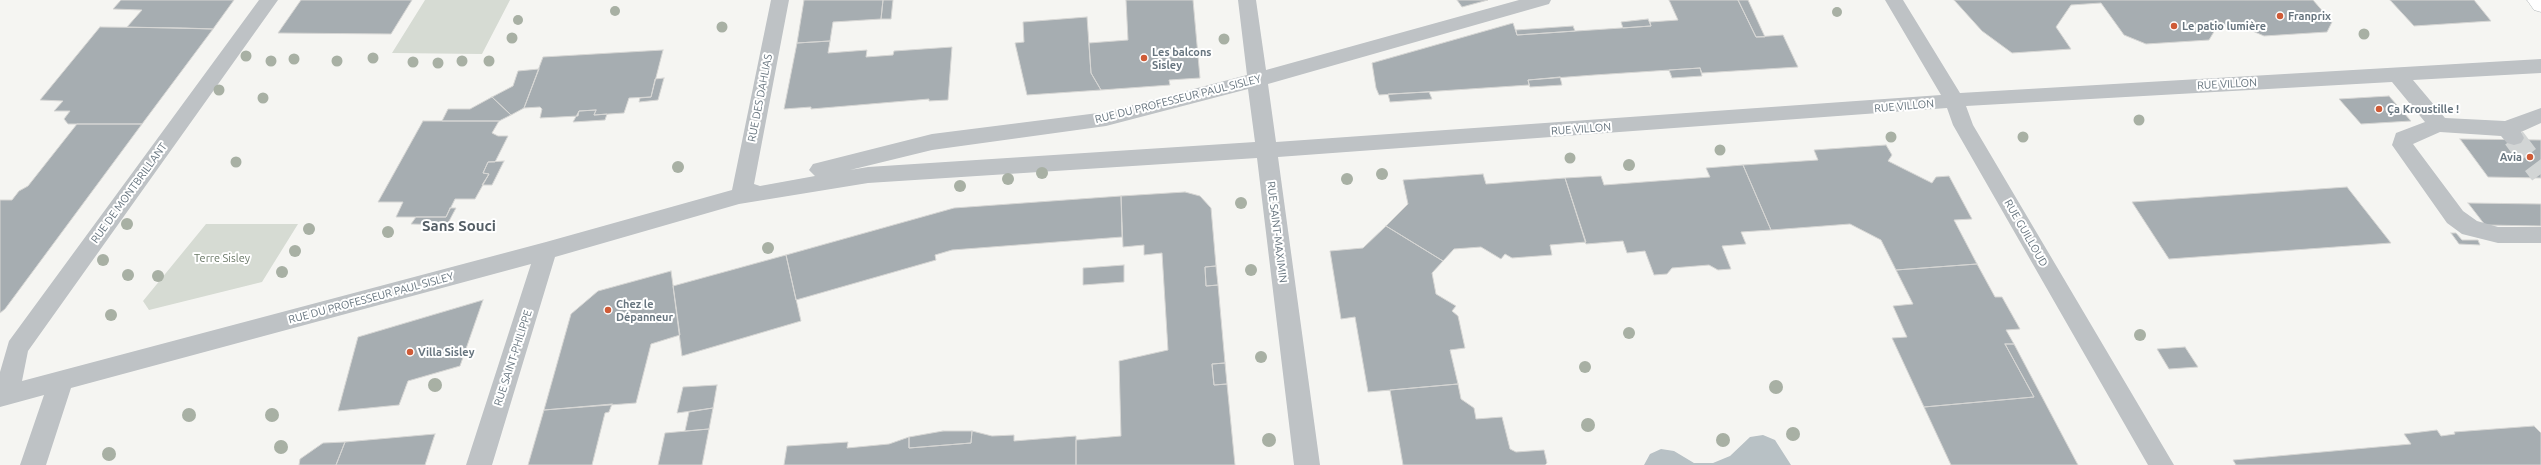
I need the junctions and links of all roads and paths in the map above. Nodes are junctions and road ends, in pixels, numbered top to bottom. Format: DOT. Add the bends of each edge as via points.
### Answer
graph roads {
  1 [pos="269,0"];
  2 [pos="780,0"];
  3 [pos="1247,0"];
  4 [pos="1542,0"];
  5 [pos="1894,0"];
  6 [pos="2536,0"];
  7 [pos="2541,6"];
  8 [pos="2541,66"];
  9 [pos="2397,74"];
  10 [pos="1256,80"];
  11 [pos="1954,100"];
  12 [pos="2541,115"];
  13 [pos="2439,125"];
  14 [pos="1267,149"];
  15 [pos="741,197"];
  16 [pos="2541,235"];
  17 [pos="546,251"];
  18 [pos="62,379"];
  19 [pos="4,396"];
  20 [pos="33,465"];
  21 [pos="479,465"];
  22 [pos="1307,465"];
  23 [pos="2161,465"];
  1 -- 19 [label="street, RUE DE MONTBRILLANT" via="17,348"];
  2 -- 15 [label="street, RUE DES DAHLIAS"];
  3 -- 10 [label="street, RUE SAINT-MAXIMIN"];
  4 -- 10 [label="street, RUE DU PROFESSEUR PAUL SISLEY"];
  5 -- 11 [label="street, RUE GUILLOUD"];
  6 -- 7 [label="main road"];
  8 -- 9 [label="street, RUE VILLON"];
  9 -- 11 [label="street, RUE VILLON"];
  9 -- 13 [label="street"];
  10 -- 14 [label="street, RUE SAINT-MAXIMIN"];
  10 -- 15 [label="street, RUE DU PROFESSEUR PAUL SISLEY" via="1106,119 962,137 896,150 806,174"];
  11 -- 14 [label="street, RUE VILLON" via="1929,104"];
  11 -- 23 [label="street, RUE GUILLOUD" via="1963,125"];
  12 -- 13 [label="street" via="2510,133"];
  13 -- 16 [label="street" via="2403,138 2402,145 2455,217 2470,228 2484,233"];
  14 -- 15 [label="street, RUE DU PROFESSEUR PAUL SISLEY" via="868,175"];
  14 -- 22 [label="street, RUE SAINT-MAXIMIN"];
  15 -- 17 [label="street, RUE DU PROFESSEUR PAUL SISLEY"];
  17 -- 18 [label="street, RUE DU PROFESSEUR PAUL SISLEY"];
  17 -- 21 [label="street, RUE SAINT-PHILIPPE"];
  18 -- 19 [label="street, RUE DU PROFESSEUR PAUL SISLEY"];
  18 -- 20 [label="street"];
}
